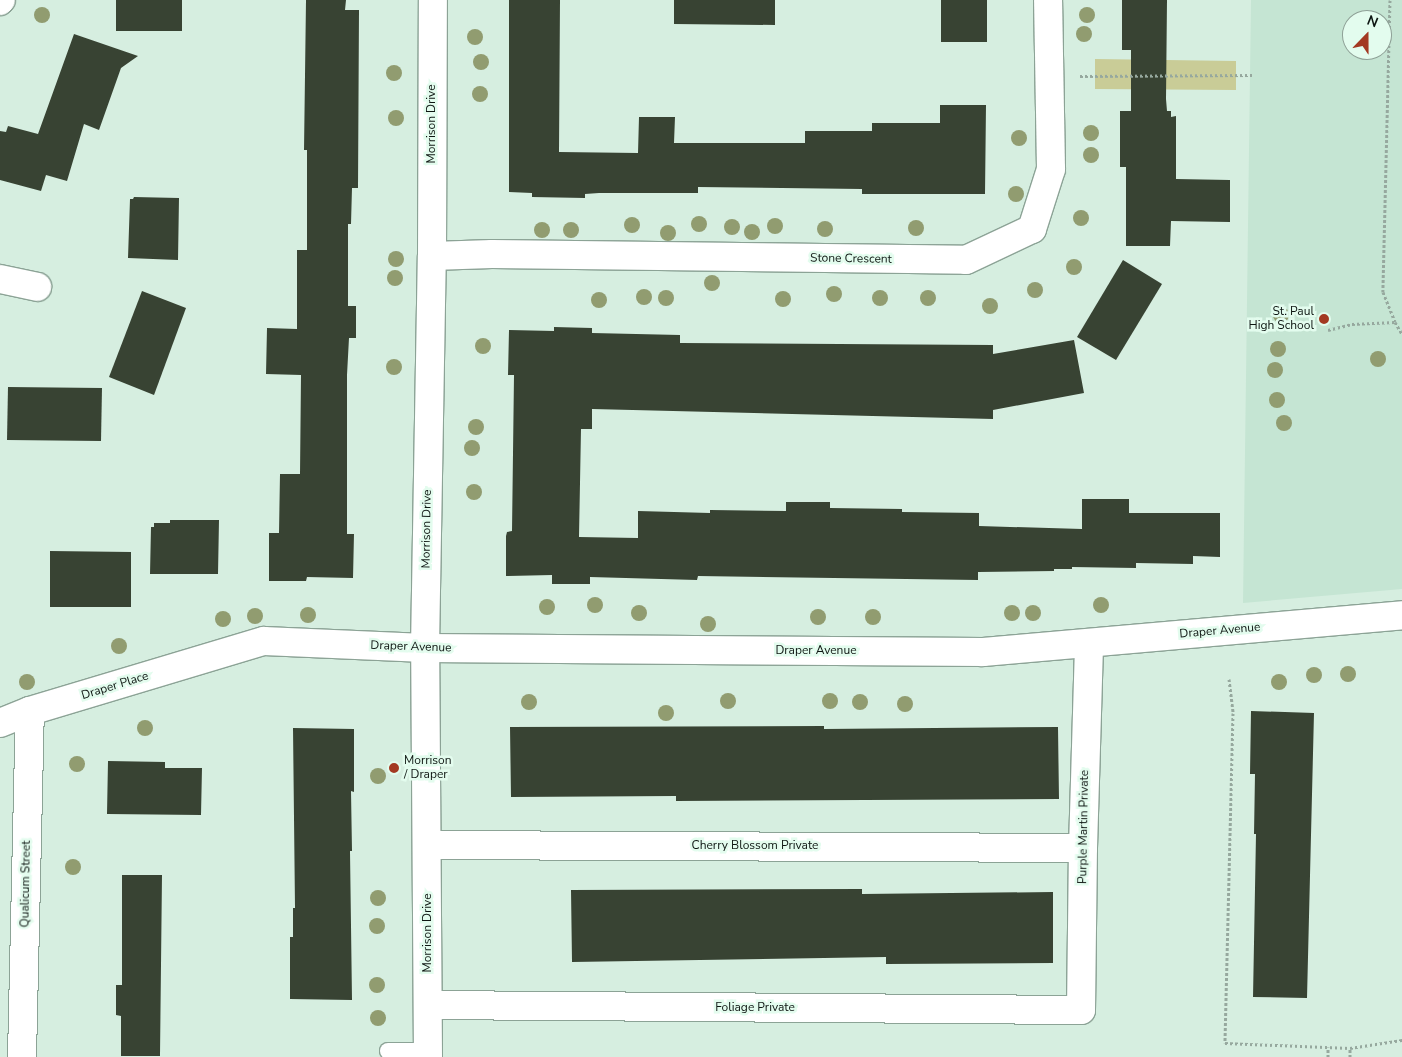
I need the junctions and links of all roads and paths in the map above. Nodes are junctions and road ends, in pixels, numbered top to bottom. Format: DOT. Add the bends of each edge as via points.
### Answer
graph roads {
  1 [pos="433,0"];
  2 [pos="1048,0"];
  3 [pos="1390,0"];
  4 [pos="1252,75"];
  5 [pos="1049,76"];
  6 [pos="432,256"];
  7 [pos="0,279"];
  8 [pos="37,287"];
  9 [pos="1395,322"];
  10 [pos="1328,330"];
  11 [pos="1402,334"];
  12 [pos="1402,615"];
  13 [pos="1089,643"];
  14 [pos="425,648"];
  15 [pos="230,651"];
  16 [pos="1228,679"];
  17 [pos="30,711"];
  18 [pos="0,722"];
  19 [pos="427,845"];
  20 [pos="1083,848"];
  21 [pos="428,1005"];
  22 [pos="1081,1010"];
  23 [pos="1402,1040"];
  24 [pos="1328,1047"];
  25 [pos="1350,1048"];
  26 [pos="388,1051"];
  27 [pos="428,1054"];
  28 [pos="22,1057"];
  29 [pos="1328,1057"];
  30 [pos="1350,1057"];
  1 -- 6 [label="street, Morrison Drive"];
  2 -- 5 [label="street, Stone Crescent"];
  3 -- 9 [label="path" via="1383,292"];
  4 -- 5 [label="path"];
  5 -- 6 [label="street, Stone Crescent" via="1052,169 1032,229 966,260"];
  6 -- 14 [label="street, Morrison Drive"];
  7 -- 8 [label="street"];
  9 -- 10 [label="path" via="1352,324"];
  9 -- 11 [label="path"];
  12 -- 13 [label="street, Draper Avenue"];
  13 -- 14 [label="street, Draper Avenue" via="983,652"];
  13 -- 20 [label="street, Purple Martin Private"];
  14 -- 15 [label="street, Draper Avenue" via="264,641"];
  14 -- 19 [label="street, Morrison Drive"];
  15 -- 17 [label="street, Draper Place"];
  16 -- 24 [label="path" via="1233,713 1225,1042"];
  17 -- 18 [label="street, Draper Place"];
  17 -- 28 [label="street, Qualicum Street"];
  19 -- 20 [label="street, Cherry Blossom Private"];
  19 -- 21 [label="street, Morrison Drive"];
  20 -- 22 [label="street, Purple Martin Private"];
  21 -- 22 [label="street, Foliage Private"];
  21 -- 27 [label="street, Morrison Drive"];
  23 -- 25 [label="path"];
  24 -- 25 [label="path"];
  24 -- 29 [label="path"];
  25 -- 30 [label="path"];
  26 -- 27 [label="lane"];
}
